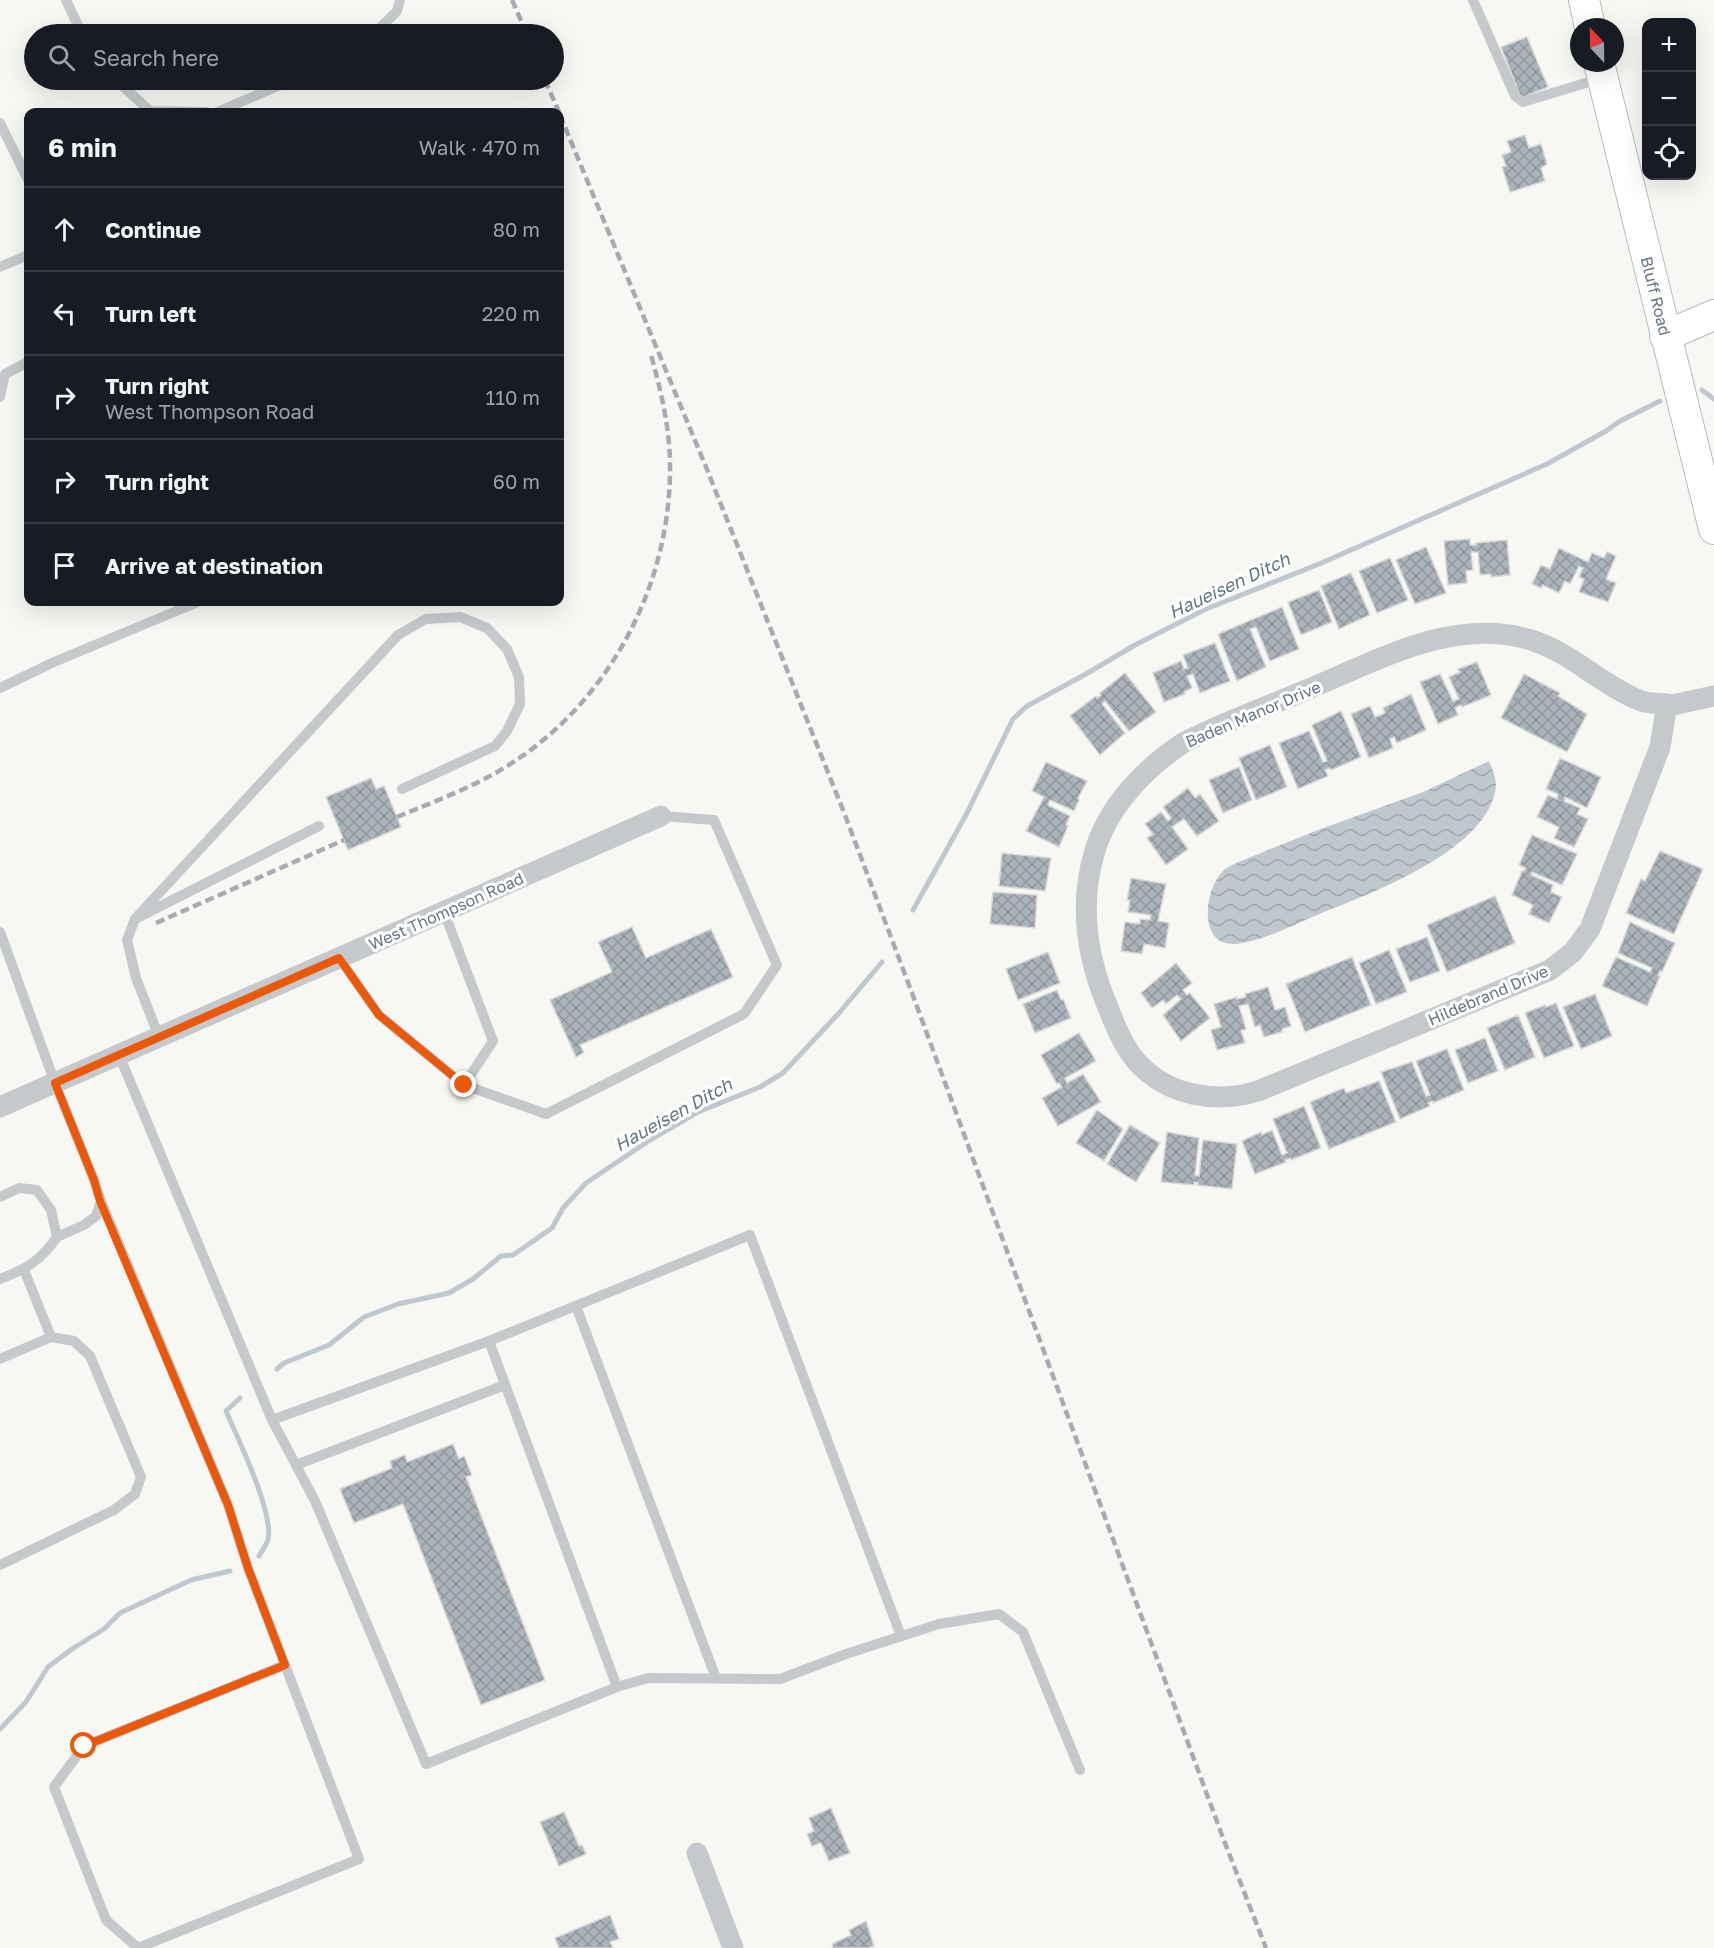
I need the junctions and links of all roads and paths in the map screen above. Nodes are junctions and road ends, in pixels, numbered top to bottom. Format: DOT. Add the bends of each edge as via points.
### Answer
graph roads {
  1 [pos="66,0"];
  2 [pos="400,0"];
  3 [pos="1473,0"];
  4 [pos="1584,0"];
  5 [pos="1588,18"];
  6 [pos="77,24"];
  7 [pos="384,24"];
  8 [pos="1596,72"];
  9 [pos="1601,72"];
  10 [pos="127,90"];
  11 [pos="269,90"];
  12 [pos="147,108"];
  13 [pos="226,108"];
  14 [pos="0,123"];
  15 [pos="24,172"];
  16 [pos="24,257"];
  17 [pos="0,267"];
  18 [pos="1714,315"];
  19 [pos="1665,336"];
  20 [pos="24,364"];
  21 [pos="0,397"];
  22 [pos="1714,529"];
  23 [pos="188,606"];
  24 [pos="0,688"];
  25 [pos="1714,696"];
  26 [pos="1667,704"];
  27 [pos="402,789"];
  28 [pos="661,816"];
  29 [pos="319,826"];
  30 [pos="444,912"];
  31 [pos="135,919"];
  32 [pos="0,932"];
  33 [pos="339,958"];
  34 [pos="159,1037"];
  35 [pos="119,1055"];
  36 [pos="55,1083"];
  37 [pos="464,1085"];
  38 [pos="1182,1090"];
  39 [pos="0,1107"];
  40 [pos="0,1197"];
  41 [pos="100,1201"];
  42 [pos="57,1237"];
  43 [pos="24,1269"];
  44 [pos="0,1279"];
  45 [pos="576,1306"];
  46 [pos="51,1337"];
  47 [pos="489,1341"];
  48 [pos="0,1359"];
  49 [pos="505,1384"];
  50 [pos="272,1420"];
  51 [pos="296,1465"];
  52 [pos="0,1564"];
  53 [pos="901,1636"];
  54 [pos="285,1665"];
  55 [pos="716,1678"];
  56 [pos="617,1687"];
  57 [pos="1080,1770"];
  58 [pos="697,1853"];
  59 [pos="733,1948"];
  1 -- 6 [label="lane"];
  2 -- 7 [label="lane" via="397,11"];
  3 -- 8 [label="lane" via="1515,96 1523,102"];
  4 -- 5 [label="main road"];
  9 -- 19 [label="main road, Bluff Road"];
  10 -- 12 [label="lane"];
  11 -- 13 [label="lane"];
  14 -- 15 [label="lane"];
  16 -- 17 [label="lane"];
  18 -- 19 [label="main road"];
  19 -- 22 [label="main road, Bluff Road"];
  20 -- 21 [label="lane" via="5,374"];
  23 -- 24 [label="lane"];
  25 -- 26 [label="street, Baden Manor Drive"];
  26 -- 38 [label="street, Hildebrand Drive" via="1660,747 1590,929 1563,961 1535,977 1258,1091 1211,1098"];
  26 -- 38 [label="street, Baden Manor Drive" via="1644,702 1624,693 1535,641 1462,635 1414,646 1201,734 1166,754 1136,782 1111,816 1094,853 1085,909 1092,964 1120,1035 1147,1070"];
  27 -- 31 [label="lane" via="495,746 507,731 520,704 519,677 507,649 487,628 460,617 426,618 398,636"];
  28 -- 30 [label="street, West Thompson Road"];
  28 -- 37 [label="lane" via="714,820 777,965 744,1014 546,1114"];
  29 -- 31 [label="lane"];
  30 -- 33 [label="street, West Thompson Road"];
  30 -- 37 [label="lane" via="493,1041"];
  31 -- 34 [label="lane" via="127,940 136,978"];
  32 -- 36 [label="lane"];
  33 -- 34 [label="street, West Thompson Road"];
  33 -- 37 [label="lane" via="379,1015"];
  34 -- 35 [label="street, West Thompson Road"];
  35 -- 36 [label="street, West Thompson Road"];
  35 -- 50 [label="lane"];
  36 -- 39 [label="street, West Thompson Road"];
  36 -- 41 [label="lane"];
  40 -- 42 [label="lane" via="20,1188 37,1190 51,1210"];
  41 -- 42 [label="lane" via="96,1216"];
  41 -- 54 [label="lane" via="228,1505"];
  42 -- 43 [label="lane" via="44,1256"];
  43 -- 44 [label="lane"];
  43 -- 46 [label="lane"];
  45 -- 47 [label="lane"];
  45 -- 53 [label="lane" via="750,1235"];
  45 -- 55 [label="lane"];
  46 -- 48 [label="lane"];
  46 -- 52 [label="lane" via="74,1341 90,1356 141,1477 135,1494 114,1510"];
  47 -- 49 [label="lane"];
  47 -- 50 [label="lane"];
  49 -- 51 [label="lane"];
  49 -- 56 [label="lane"];
  50 -- 51 [label="lane"];
  51 -- 56 [label="lane" via="315,1501 426,1764"];
  53 -- 55 [label="lane" via="780,1679"];
  53 -- 57 [label="lane" via="939,1624 999,1614 1023,1632"];
  54 -- 54 [label="lane" via="359,1859 138,1948 106,1920 54,1787 84,1746"];
  55 -- 56 [label="lane" via="648,1678"];
  58 -- 59 [label="street"];
}
